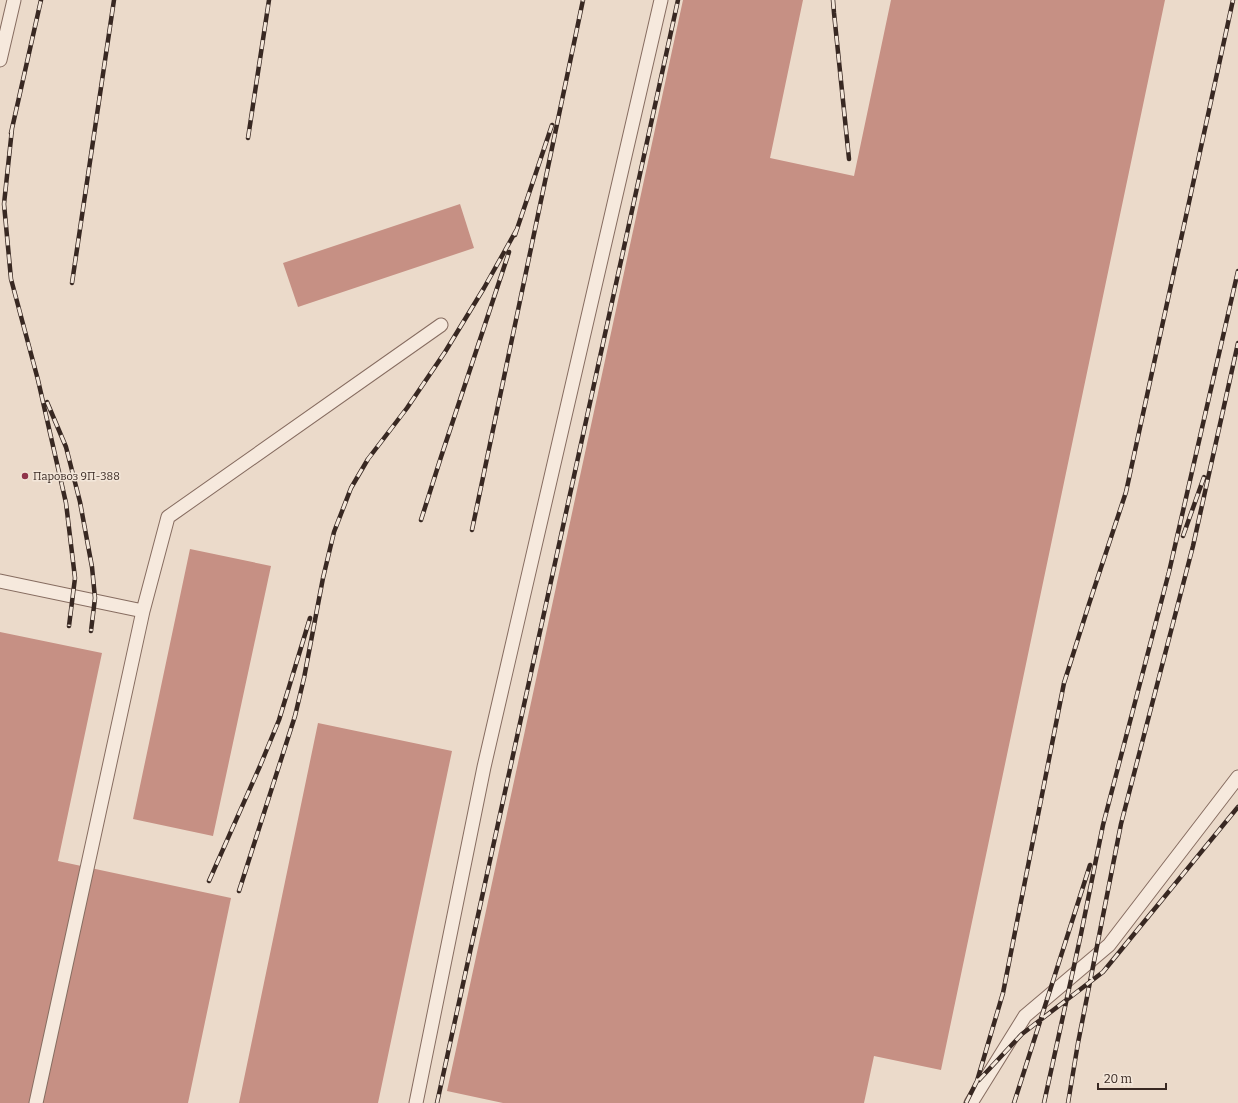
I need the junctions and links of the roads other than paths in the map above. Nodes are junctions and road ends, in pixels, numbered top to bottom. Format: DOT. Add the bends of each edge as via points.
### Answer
graph roads {
  1 [pos="14,0"];
  2 [pos="661,0"];
  3 [pos="0,60"];
  4 [pos="441,325"];
  5 [pos="0,581"];
  6 [pos="143,611"];
  7 [pos="1238,777"];
  8 [pos="36,1103"];
  9 [pos="416,1103"];
  10 [pos="971,1103"];
  1 -- 3 [label="lane"];
  2 -- 9 [label="lane" via="484,767"];
  4 -- 6 [label="lane" via="168,517"];
  5 -- 6 [label="lane"];
  6 -- 8 [label="lane"];
  7 -- 10 [label="lane" via="1109,945 1025,1016"];
}
